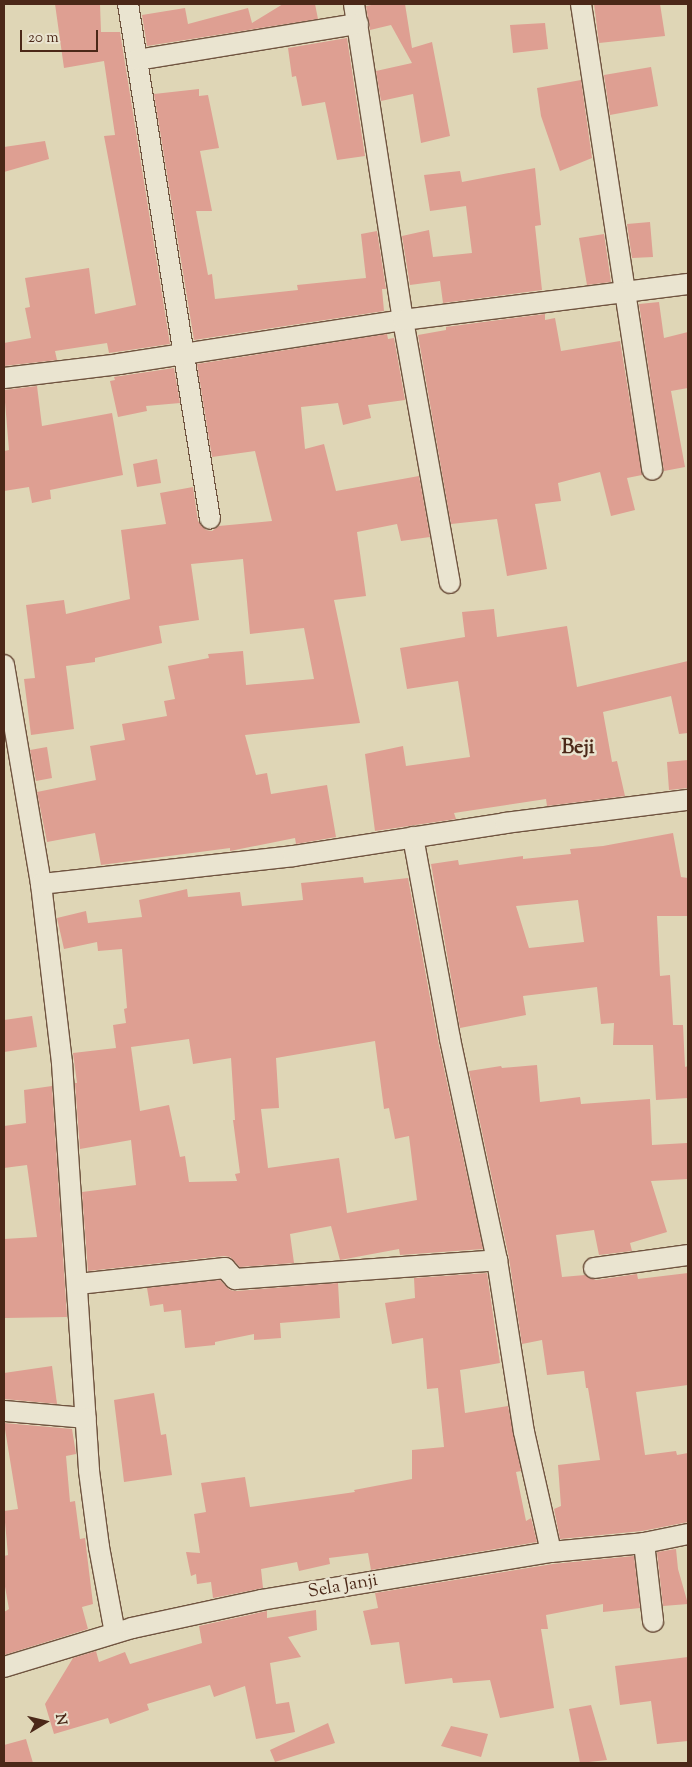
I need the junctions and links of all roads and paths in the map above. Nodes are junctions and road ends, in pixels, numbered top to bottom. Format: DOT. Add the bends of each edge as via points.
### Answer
graph roads {
  1 [pos="128,4"];
  2 [pos="354,4"];
  3 [pos="581,4"];
  4 [pos="358,24"];
  5 [pos="136,60"];
  6 [pos="688,284"];
  7 [pos="625,293"];
  8 [pos="403,320"];
  9 [pos="184,355"];
  10 [pos="4,378"];
  11 [pos="652,470"];
  12 [pos="210,519"];
  13 [pos="450,583"];
  14 [pos="4,670"];
  15 [pos="688,800"];
  16 [pos="413,837"];
  17 [pos="41,884"];
  18 [pos="688,1255"];
  19 [pos="498,1260"];
  20 [pos="594,1268"];
  21 [pos="78,1284"];
  22 [pos="4,1410"];
  23 [pos="86,1418"];
  24 [pos="688,1534"];
  25 [pos="644,1543"];
  26 [pos="550,1552"];
  27 [pos="654,1621"];
  28 [pos="115,1633"];
  29 [pos="4,1667"];
  1 -- 5 [label="street"];
  2 -- 4 [label="street"];
  3 -- 7 [label="street"];
  4 -- 5 [label="street"];
  4 -- 8 [label="street"];
  5 -- 9 [label="street"];
  6 -- 7 [label="street"];
  7 -- 8 [label="street"];
  7 -- 11 [label="street"];
  8 -- 9 [label="street"];
  8 -- 13 [label="street"];
  9 -- 10 [label="street"];
  9 -- 12 [label="street"];
  14 -- 17 [label="street"];
  15 -- 16 [label="street"];
  16 -- 17 [label="street" via="293,856"];
  16 -- 19 [label="street" via="450,1039"];
  17 -- 21 [label="street" via="62,1063"];
  18 -- 20 [label="street"];
  19 -- 21 [label="street" via="235,1279 225,1268"];
  19 -- 26 [label="street" via="524,1432"];
  21 -- 23 [label="street"];
  22 -- 23 [label="street"];
  23 -- 28 [label="street" via="99,1547"];
  24 -- 25 [label="street, Sela Janji"];
  25 -- 26 [label="street, Sela Janji"];
  25 -- 27 [label="street"];
  26 -- 28 [label="street, Sela Janji" via="261,1600"];
  28 -- 29 [label="street, Sela Janji"];
}
